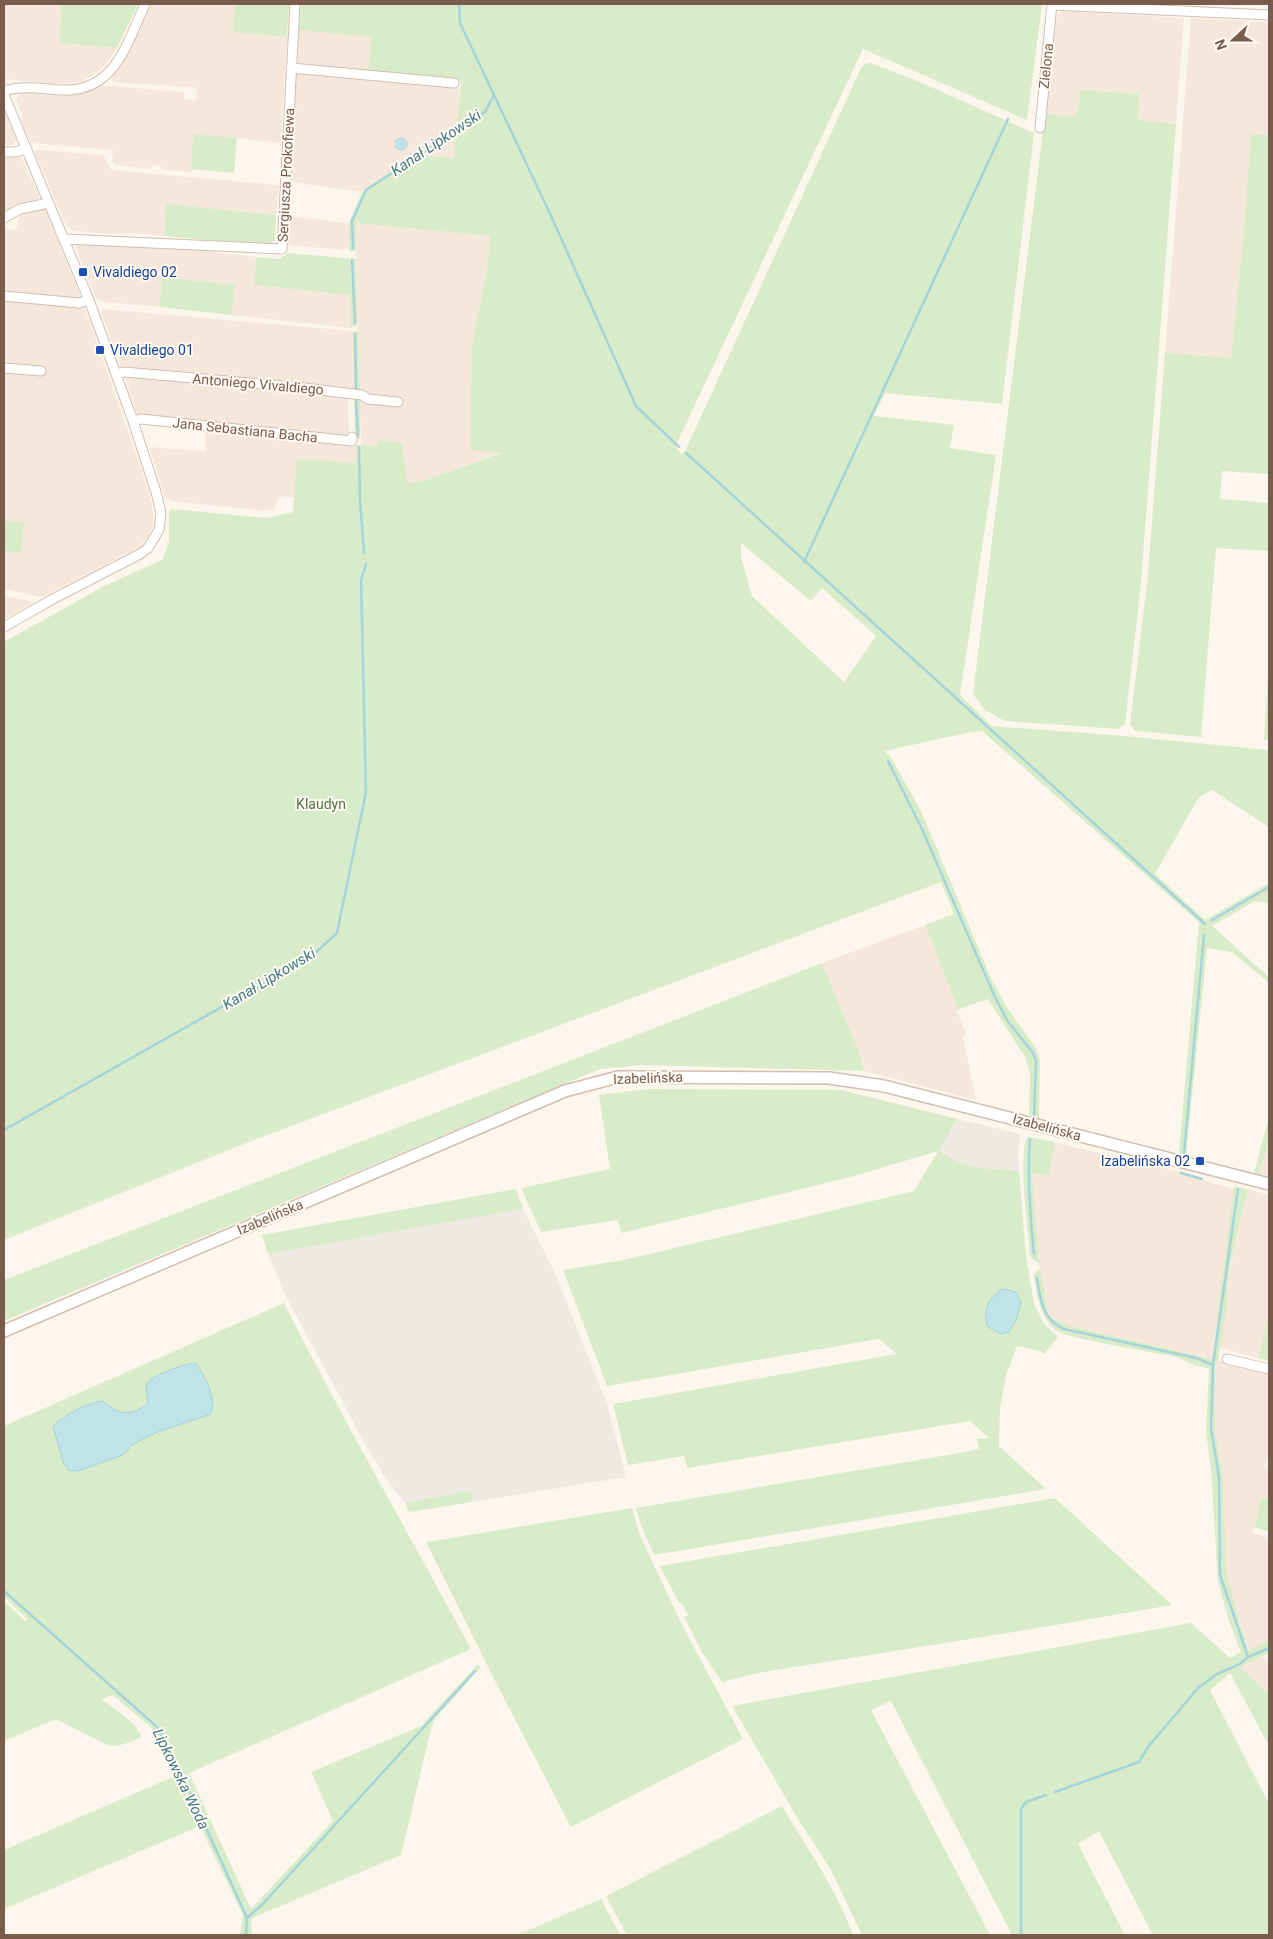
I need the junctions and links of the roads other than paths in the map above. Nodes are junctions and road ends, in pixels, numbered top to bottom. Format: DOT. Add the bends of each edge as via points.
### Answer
graph roads {
  1 [pos="145,4"];
  2 [pos="295,4"];
  3 [pos="1052,4"];
  4 [pos="1244,4"];
  5 [pos="1244,14"];
  6 [pos="1269,15"];
  7 [pos="291,68"];
  8 [pos="454,83"];
  9 [pos="4,91"];
  10 [pos="4,95"];
  11 [pos="1040,128"];
  12 [pos="27,149"];
  13 [pos="4,152"];
  14 [pos="49,203"];
  15 [pos="4,218"];
  16 [pos="64,239"];
  17 [pos="4,296"];
  18 [pos="89,300"];
  19 [pos="4,368"];
  20 [pos="41,371"];
  21 [pos="116,374"];
  22 [pos="398,402"];
  23 [pos="133,421"];
  24 [pos="352,437"];
  25 [pos="4,627"];
  26 [pos="1269,1184"];
  27 [pos="4,1331"];
  28 [pos="1227,1359"];
  29 [pos="1269,1369"];
  1 -- 9 [label="street" via="120,59 98,82 77,91 19,87"];
  2 -- 7 [label="street, Sergiusza Prokofiewa"];
  3 -- 5 [label="street"];
  3 -- 11 [label="street, Zielona"];
  4 -- 5 [label="street"];
  5 -- 6 [label="street"];
  7 -- 8 [label="street"];
  7 -- 16 [label="street, Sergiusza Prokofiewa" via="282,249"];
  10 -- 12 [label="street"];
  12 -- 13 [label="street"];
  12 -- 14 [label="street"];
  14 -- 15 [label="street" via="20,209"];
  14 -- 16 [label="street"];
  16 -- 18 [label="street"];
  17 -- 18 [label="street" via="79,303"];
  18 -- 21 [label="street"];
  19 -- 20 [label="street"];
  21 -- 22 [label="street, Antoniego Vivaldiego" via="124,372 296,387"];
  21 -- 23 [label="street"];
  23 -- 24 [label="street, Jana Sebastiana Bacha" via="352,441"];
  23 -- 25 [label="street" via="161,513 156,537 140,554"];
  26 -- 27 [label="street, Izabelińska" via="859,1081 618,1076 565,1091"];
  28 -- 29 [label="street"];
}
